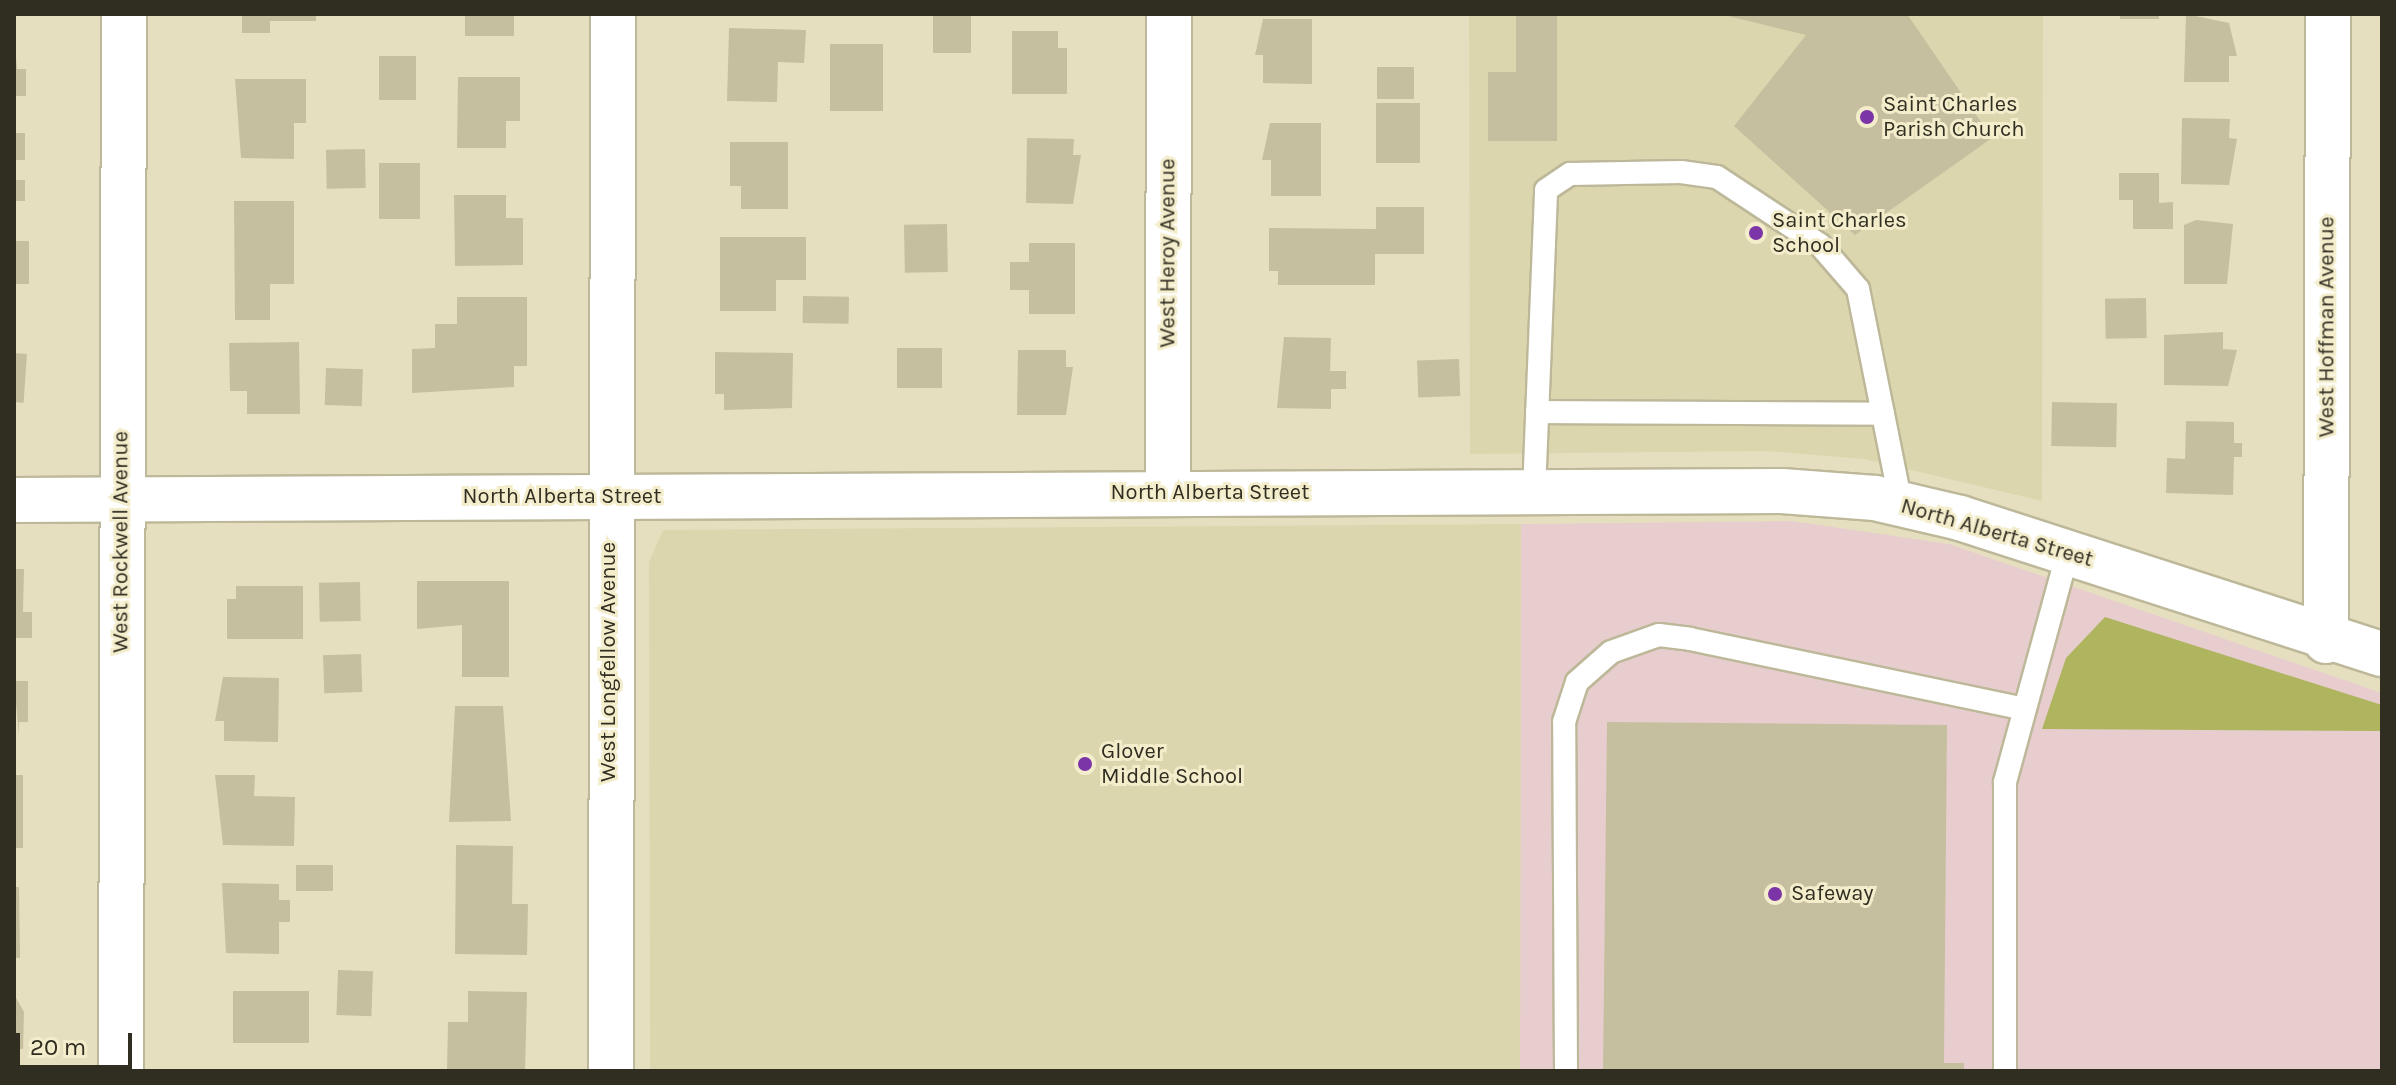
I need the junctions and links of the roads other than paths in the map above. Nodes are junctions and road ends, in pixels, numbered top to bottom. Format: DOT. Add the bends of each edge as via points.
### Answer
graph roads {
  1 [pos="124,14"];
  2 [pos="613,14"];
  3 [pos="1169,14"];
  4 [pos="2328,14"];
  5 [pos="1537,412"];
  6 [pos="1883,414"];
  7 [pos="1534,492"];
  8 [pos="1168,493"];
  9 [pos="120,498"];
  10 [pos="609,498"];
  11 [pos="14,500"];
  12 [pos="1901,504"];
  13 [pos="2068,551"];
  14 [pos="2326,641"];
  15 [pos="2382,654"];
  16 [pos="2019,708"];
  17 [pos="121,1071"];
  18 [pos="611,1071"];
  19 [pos="1566,1071"];
  20 [pos="2005,1071"];
  1 -- 9 [label="street, West Rockwell Avenue"];
  2 -- 10 [label="street, West Longfellow Avenue"];
  3 -- 8 [label="street, West Heroy Avenue"];
  4 -- 14 [label="street, West Hoffman Avenue"];
  5 -- 6 [label="lane"];
  5 -- 6 [label="lane" via="1546,190 1570,174 1681,172 1717,177 1807,236 1858,289"];
  5 -- 7 [label="lane"];
  6 -- 12 [label="lane"];
  7 -- 8 [label="street, North Alberta Street"];
  7 -- 12 [label="street, North Alberta Street" via="1782,491"];
  8 -- 10 [label="street, North Alberta Street"];
  9 -- 10 [label="street, North Alberta Street"];
  9 -- 11 [label="street, North Alberta Street"];
  9 -- 17 [label="street, West Rockwell Avenue"];
  10 -- 18 [label="street, West Longfellow Avenue"];
  12 -- 13 [label="street, North Alberta Street"];
  13 -- 14 [label="street, North Alberta Street"];
  13 -- 16 [label="lane"];
  14 -- 15 [label="street, North Alberta Street"];
  16 -- 19 [label="lane" via="1690,639 1659,635 1611,652 1577,682 1564,722"];
  16 -- 20 [label="lane" via="2005,782"];
}
